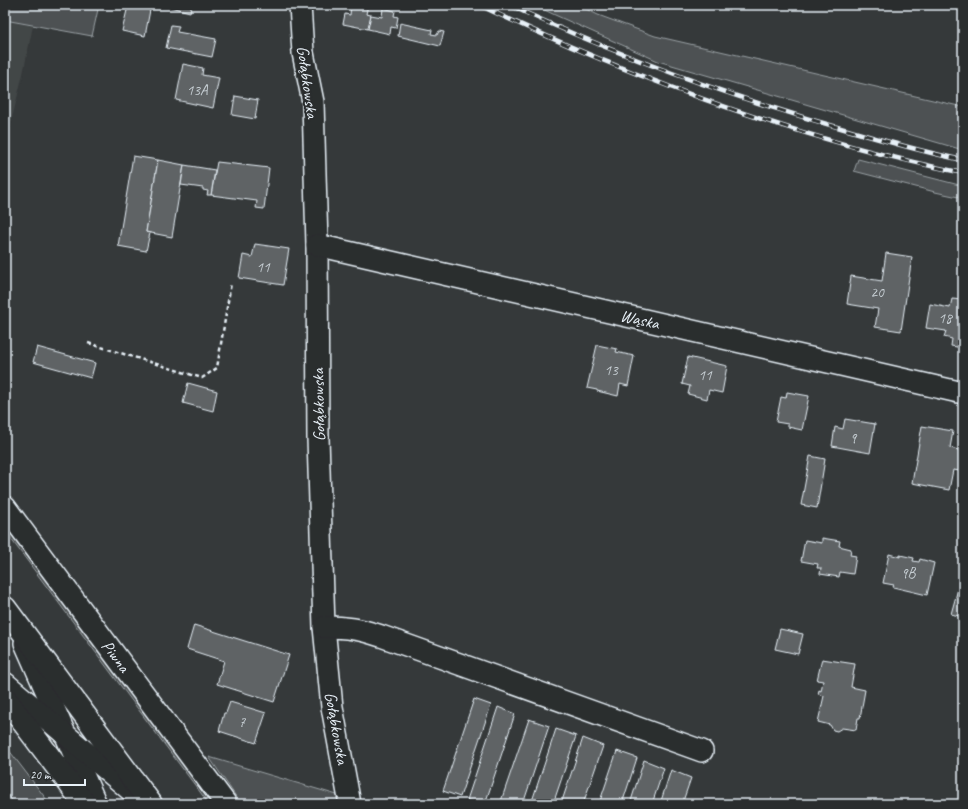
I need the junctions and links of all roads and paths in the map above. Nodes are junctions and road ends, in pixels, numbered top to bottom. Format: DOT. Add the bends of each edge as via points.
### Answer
graph roads {
  1 [pos="300,5"];
  2 [pos="317,245"];
  3 [pos="231,283"];
  4 [pos="88,343"];
  5 [pos="963,393"];
  6 [pos="5,507"];
  7 [pos="11,616"];
  8 [pos="324,627"];
  9 [pos="5,683"];
  10 [pos="5,698"];
  11 [pos="66,735"];
  12 [pos="702,751"];
  13 [pos="85,804"];
  14 [pos="96,804"];
  15 [pos="146,804"];
  16 [pos="151,804"];
  17 [pos="226,804"];
  18 [pos="350,804"];
  1 -- 2 [label="street, Gołąbkowska" via="303,53 313,102"];
  2 -- 5 [label="street, Wąska"];
  2 -- 8 [label="street, Gołąbkowska" via="318,423"];
  3 -- 4 [label="path" via="216,368 202,378"];
  6 -- 17 [label="street, Piwna"];
  7 -- 11 [label="street"];
  7 -- 16 [label="highway"];
  8 -- 12 [label="street" via="360,629"];
  8 -- 18 [label="street, Gołąbkowska" via="332,707"];
  9 -- 11 [label="street"];
  10 -- 13 [label="highway"];
  11 -- 14 [label="street"];
  11 -- 15 [label="street"];
}
